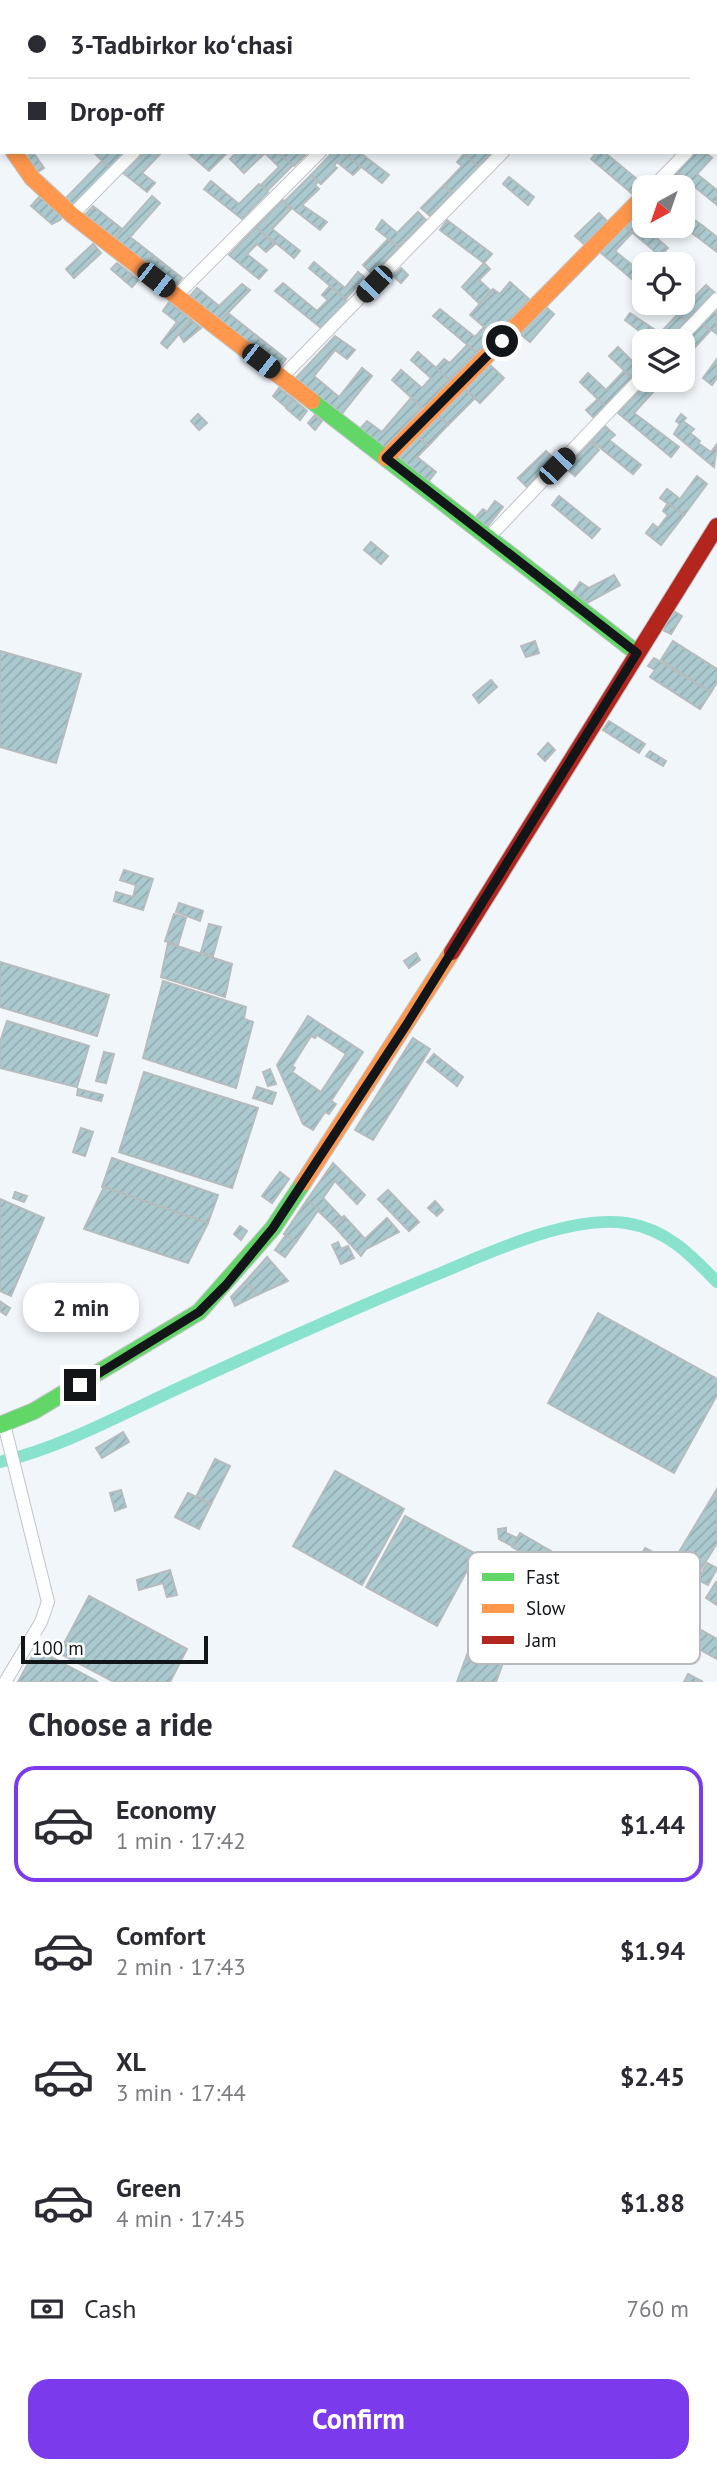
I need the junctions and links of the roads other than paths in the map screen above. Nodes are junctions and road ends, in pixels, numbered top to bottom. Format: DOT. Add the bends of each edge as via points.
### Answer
graph roads {
  1 [pos="14,154"];
  2 [pos="132,154"];
  3 [pos="318,154"];
  4 [pos="500,154"];
  5 [pos="685,154"];
  6 [pos="665,175"];
  7 [pos="632,208"];
  8 [pos="72,215"];
  9 [pos="176,296"];
  10 [pos="717,299"];
  11 [pos="688,329"];
  12 [pos="282,377"];
  13 [pos="632,388"];
  14 [pos="386,458"];
  15 [pos="717,526"];
  16 [pos="488,538"];
  17 [pos="637,653"];
  18 [pos="3,1429"];
  19 [pos="5,1682"];
  1 -- 8 [label="street" via="32,178"];
  2 -- 8 [label="street"];
  3 -- 9 [label="street"];
  4 -- 12 [label="street"];
  5 -- 6 [label="street"];
  7 -- 14 [label="street"];
  8 -- 9 [label="street"];
  9 -- 12 [label="street"];
  10 -- 11 [label="street"];
  12 -- 14 [label="street"];
  13 -- 16 [label="street"];
  14 -- 16 [label="street"];
  15 -- 17 [label="street"];
  16 -- 17 [label="street"];
  17 -- 18 [label="street" via="407,1024 273,1228 242,1266 199,1312"];
  18 -- 19 [label="street" via="48,1602"];
}
